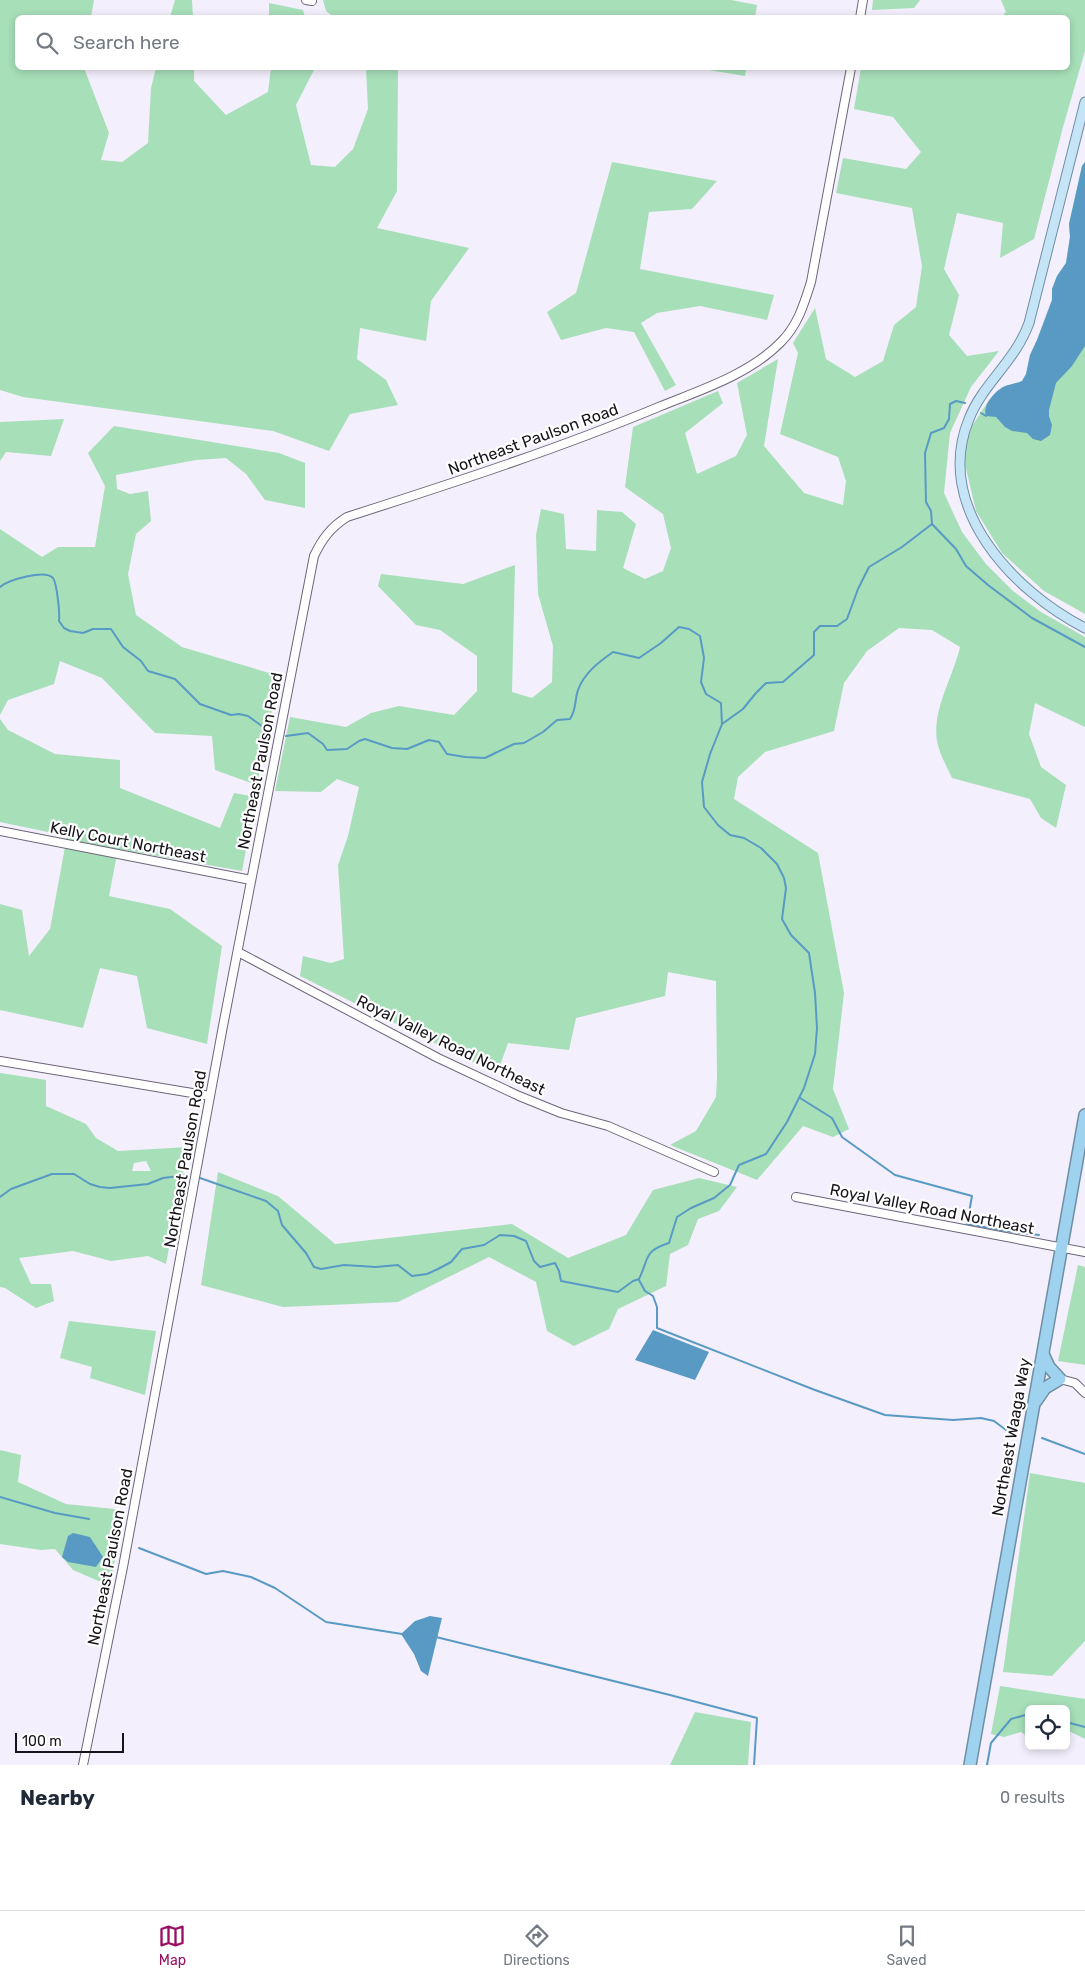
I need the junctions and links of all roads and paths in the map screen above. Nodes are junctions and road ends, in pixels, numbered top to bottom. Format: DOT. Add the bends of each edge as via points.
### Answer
graph roads {
  1 [pos="863,0"];
  2 [pos="860,15"];
  3 [pos="851,70"];
  4 [pos="1085,102"];
  5 [pos="1085,628"];
  6 [pos="0,831"];
  7 [pos="251,880"];
  8 [pos="238,952"];
  9 [pos="0,1061"];
  10 [pos="210,1096"];
  11 [pos="1085,1115"];
  12 [pos="714,1172"];
  13 [pos="796,1197"];
  14 [pos="1062,1248"];
  15 [pos="1085,1252"];
  16 [pos="1043,1354"];
  17 [pos="1060,1379"];
  18 [pos="1085,1393"];
  19 [pos="1034,1405"];
  20 [pos="83,1765"];
  21 [pos="970,1765"];
  1 -- 2 [label="street"];
  3 -- 7 [label="street, Northeast Paulson Road" via="811,282 796,322 772,350 746,368 694,393 524,459 347,516 324,536 312,564"];
  4 -- 5 [label="main road" via="1030,323 1013,356 974,406 960,458 963,487 971,513 997,558 1040,599"];
  6 -- 7 [label="street, Kelly Court Northeast"];
  7 -- 8 [label="street, Northeast Paulson Road"];
  8 -- 10 [label="street, Northeast Paulson Road"];
  8 -- 12 [label="street, Royal Valley Road Northeast" via="438,1058 560,1113 608,1126"];
  9 -- 10 [label="street"];
  10 -- 20 [label="street, Northeast Paulson Road"];
  11 -- 14 [label="highway, Northeast Waaga Way"];
  13 -- 14 [label="street, Royal Valley Road Northeast"];
  14 -- 15 [label="street, Royal Valley Road Northeast"];
  14 -- 16 [label="highway, Northeast Waaga Way"];
  16 -- 17 [label="highway" via="1049,1368"];
  16 -- 19 [label="highway, Northeast Waaga Way"];
  17 -- 18 [label="street" via="1075,1383"];
  17 -- 19 [label="highway" via="1045,1388"];
  19 -- 21 [label="highway, Northeast Waaga Way"];
}
